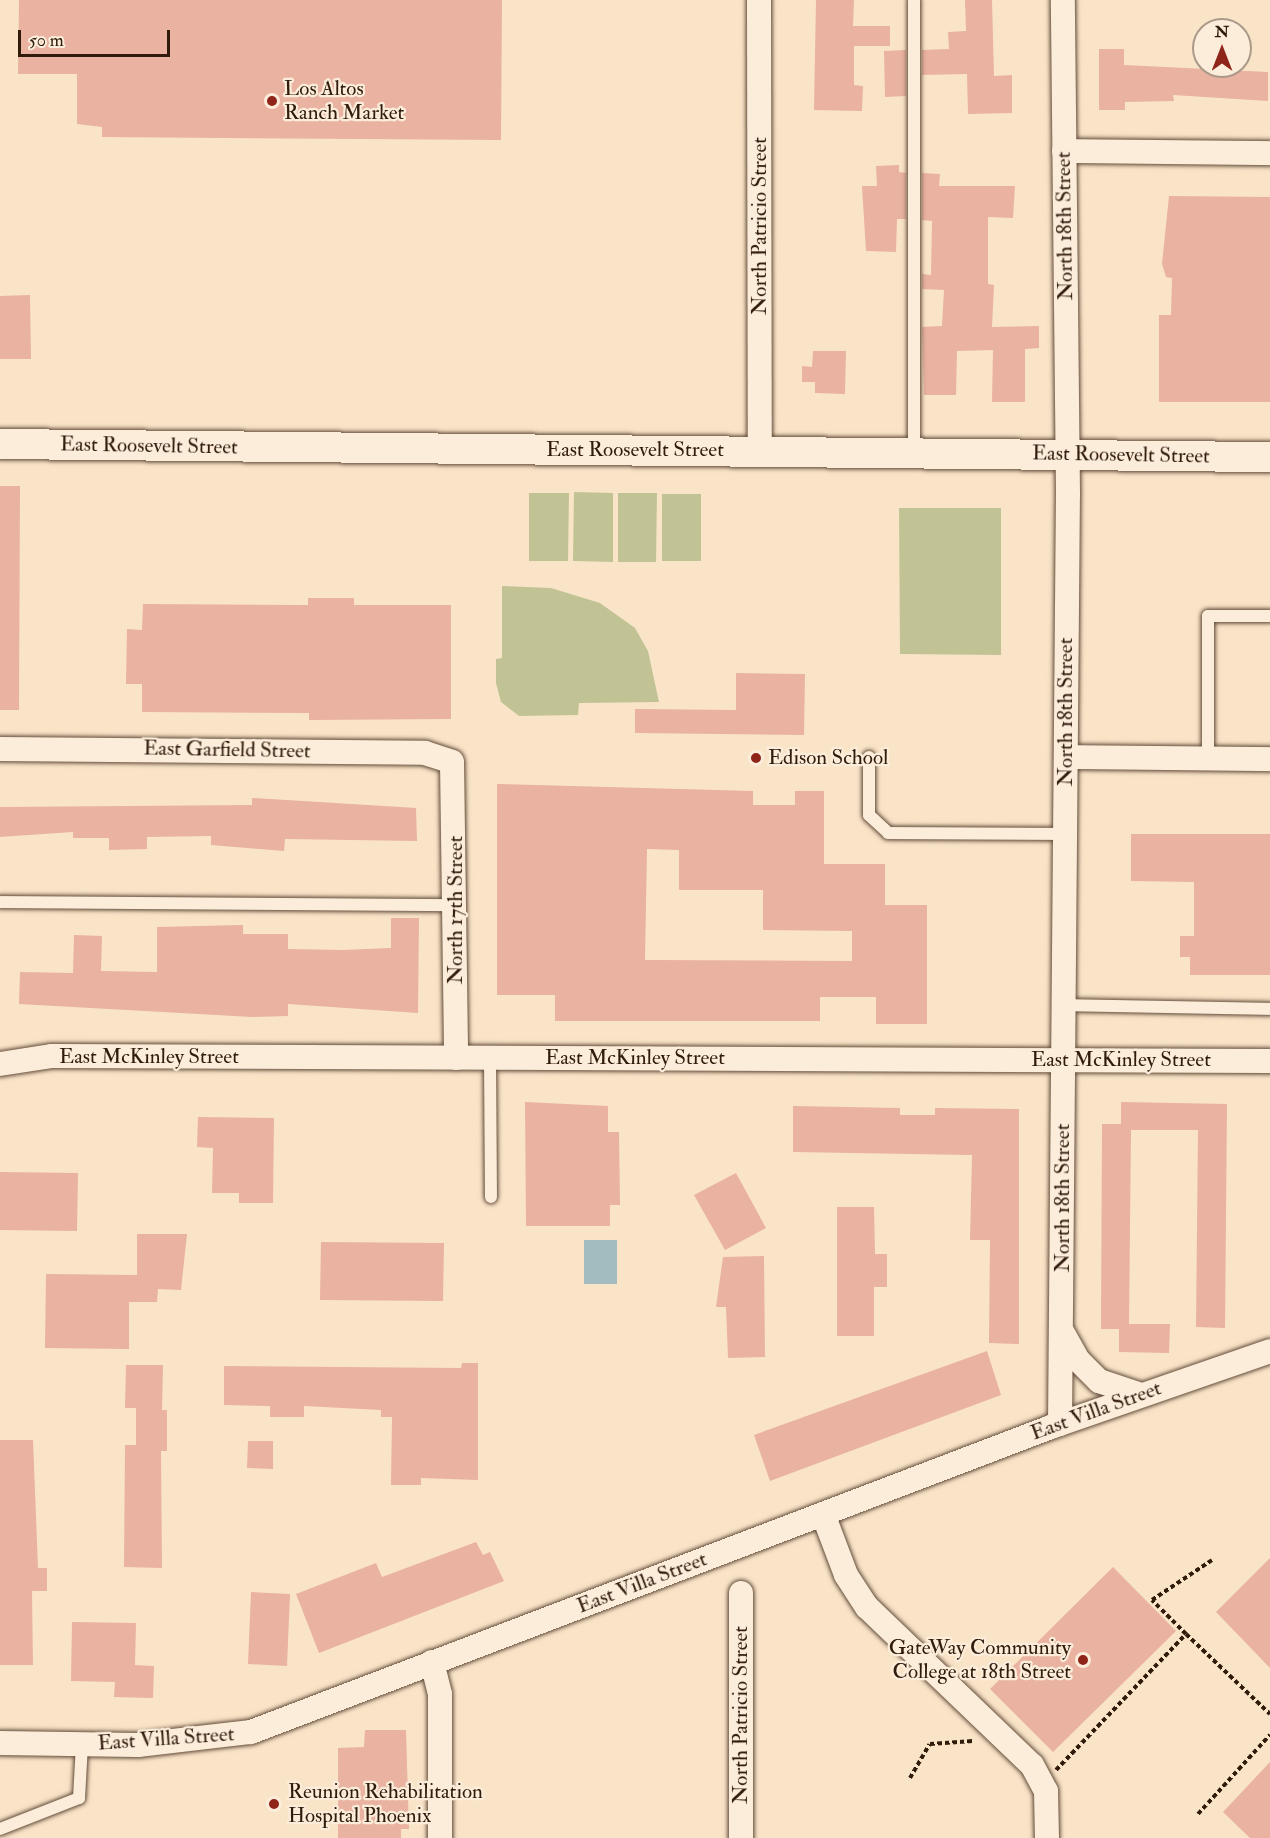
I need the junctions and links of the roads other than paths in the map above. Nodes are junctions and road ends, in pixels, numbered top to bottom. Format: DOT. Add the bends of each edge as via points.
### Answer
graph roads {
  1 [pos="759,0"];
  2 [pos="914,0"];
  3 [pos="1063,0"];
  4 [pos="1064,151"];
  5 [pos="1270,153"];
  6 [pos="0,444"];
  7 [pos="760,451"];
  8 [pos="914,452"];
  9 [pos="1068,455"];
  10 [pos="1270,457"];
  11 [pos="1270,616"];
  12 [pos="0,749"];
  13 [pos="870,757"];
  14 [pos="1066,757"];
  15 [pos="1208,758"];
  16 [pos="1270,759"];
  17 [pos="452,762"];
  18 [pos="1065,834"];
  19 [pos="0,902"];
  20 [pos="456,904"];
  21 [pos="1065,1005"];
  22 [pos="1270,1009"];
  23 [pos="456,1058"];
  24 [pos="490,1058"];
  25 [pos="1,1060"];
  26 [pos="1064,1060"];
  27 [pos="1270,1061"];
  28 [pos="491,1197"];
  29 [pos="1062,1331"];
  30 [pos="1270,1351"];
  31 [pos="1141,1395"];
  32 [pos="1060,1424"];
  33 [pos="823,1514"];
  34 [pos="741,1593"];
  35 [pos="432,1662"];
  36 [pos="0,1743"];
  37 [pos="82,1744"];
  38 [pos="0,1829"];
  39 [pos="440,1838"];
  40 [pos="741,1838"];
  41 [pos="1047,1838"];
  1 -- 7 [label="street, North Patricio Street"];
  2 -- 8 [label="lane"];
  3 -- 4 [label="street, North 18th Street"];
  4 -- 5 [label="street"];
  4 -- 9 [label="street, North 18th Street"];
  6 -- 7 [label="street, East Roosevelt Street"];
  7 -- 8 [label="street, East Roosevelt Street"];
  8 -- 9 [label="street, East Roosevelt Street"];
  9 -- 10 [label="street, East Roosevelt Street"];
  9 -- 14 [label="street, North 18th Street"];
  11 -- 15 [label="lane" via="1208,616"];
  12 -- 17 [label="street, East Garfield Street" via="425,753"];
  13 -- 18 [label="lane" via="869,816 888,833"];
  14 -- 15 [label="street"];
  14 -- 18 [label="street, North 18th Street"];
  15 -- 16 [label="street"];
  17 -- 20 [label="street, North 17th Street"];
  18 -- 21 [label="street, North 18th Street"];
  19 -- 20 [label="lane"];
  20 -- 23 [label="street, North 17th Street"];
  21 -- 22 [label="lane"];
  21 -- 26 [label="street, North 18th Street"];
  23 -- 24 [label="street, East McKinley Street"];
  23 -- 25 [label="street, East McKinley Street" via="52,1056"];
  24 -- 26 [label="street, East McKinley Street"];
  24 -- 28 [label="lane"];
  26 -- 27 [label="street, East McKinley Street"];
  26 -- 29 [label="street, North 18th Street"];
  29 -- 31 [label="street" via="1087,1371 1110,1388"];
  29 -- 32 [label="street, North 18th Street"];
  30 -- 31 [label="street, East Villa Street"];
  31 -- 32 [label="street, East Villa Street"];
  32 -- 33 [label="street, East Villa Street"];
  33 -- 35 [label="street, East Villa Street"];
  33 -- 41 [label="street" via="846,1575 867,1607 1032,1765 1046,1791"];
  34 -- 40 [label="street, North Patricio Street"];
  35 -- 37 [label="street, East Villa Street" via="277,1723 219,1739"];
  35 -- 39 [label="street" via="440,1694"];
  36 -- 37 [label="street, East Villa Street"];
  37 -- 38 [label="lane" via="80,1798"];
}
